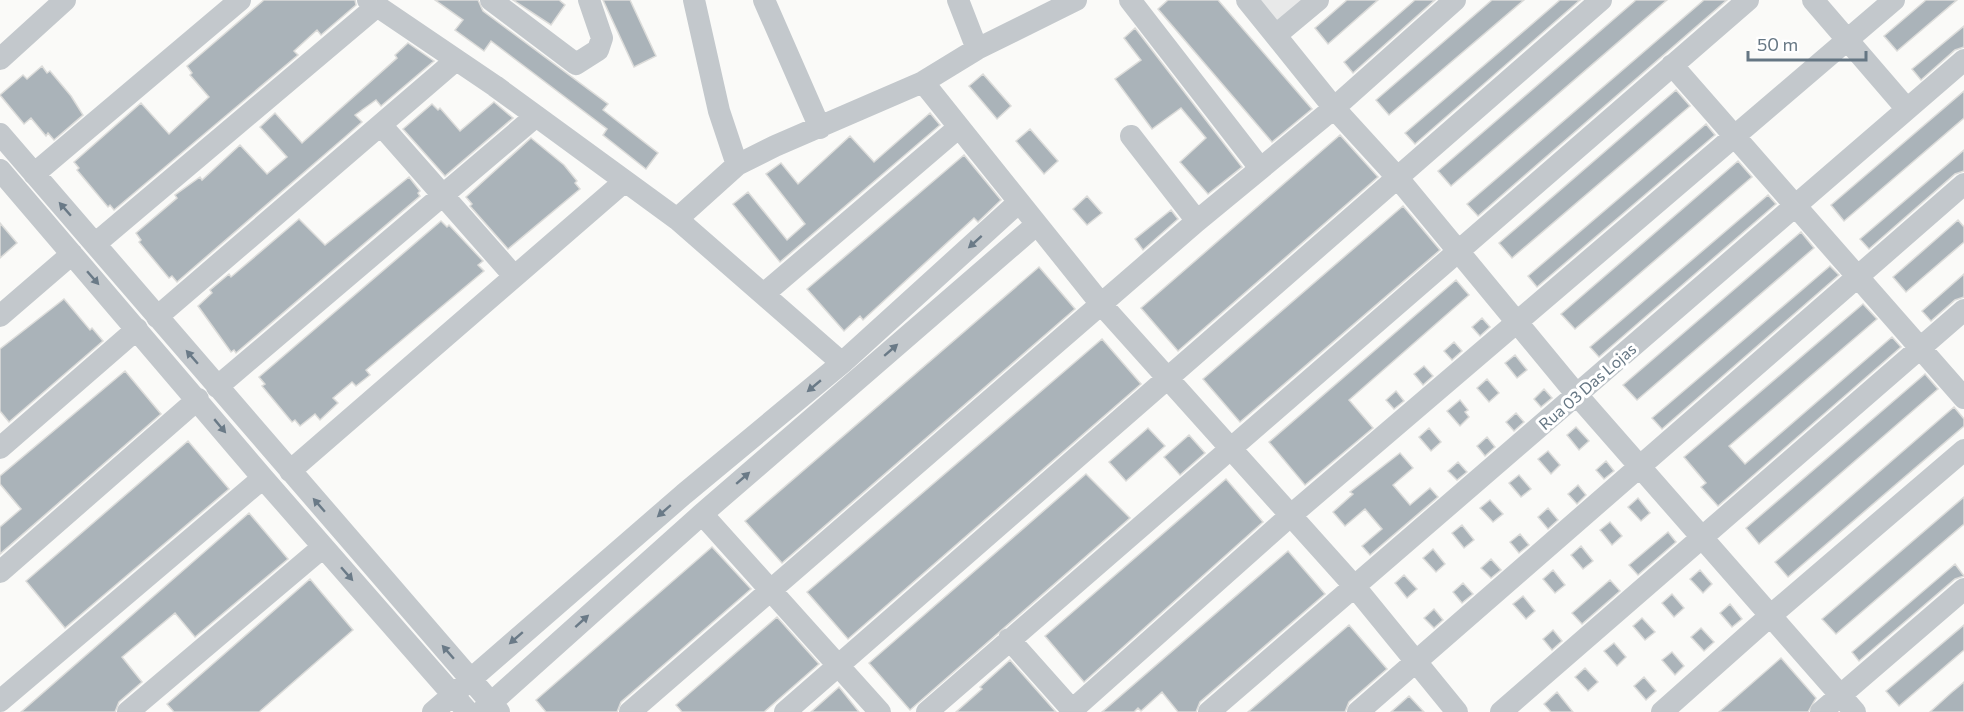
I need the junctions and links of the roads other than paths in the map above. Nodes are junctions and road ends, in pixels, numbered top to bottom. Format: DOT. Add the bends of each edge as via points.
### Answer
graph roads {
  1 [pos="65,0"];
  2 [pos="240,0"];
  3 [pos="491,0"];
  4 [pos="589,0"];
  5 [pos="694,0"];
  6 [pos="748,0"];
  7 [pos="753,0"];
  8 [pos="764,0"];
  9 [pos="958,0"];
  10 [pos="1076,0"];
  11 [pos="1130,0"];
  12 [pos="1247,0"];
  13 [pos="1318,0"];
  14 [pos="1455,0"];
  15 [pos="1601,0"];
  16 [pos="1748,0"];
  17 [pos="1813,0"];
  18 [pos="1894,0"];
  19 [pos="372,3"];
  20 [pos="1276,35"];
  21 [pos="1846,41"];
  22 [pos="978,49"];
  23 [pos="0,59"];
  24 [pos="456,60"];
  25 [pos="1964,60"];
  26 [pos="1672,65"];
  27 [pos="923,82"];
  28 [pos="1334,108"];
  29 [pos="1906,108"];
  30 [pos="536,116"];
  31 [pos="381,125"];
  32 [pos="820,128"];
  33 [pos="958,128"];
  34 [pos="0,134"];
  35 [pos="1733,135"];
  36 [pos="1131,136"];
  37 [pos="737,165"];
  38 [pos="1260,168"];
  39 [pos="34,174"];
  40 [pos="1397,177"];
  41 [pos="625,181"];
  42 [pos="4,182"];
  43 [pos="1964,183"];
  44 [pos="442,195"];
  45 [pos="1018,203"];
  46 [pos="1797,207"];
  47 [pos="677,219"];
  48 [pos="1197,221"];
  49 [pos="1036,225"];
  50 [pos="95,244"];
  51 [pos="1459,252"];
  52 [pos="72,254"];
  53 [pos="514,276"];
  54 [pos="1858,276"];
  55 [pos="765,293"];
  56 [pos="1101,304"];
  57 [pos="1964,310"];
  58 [pos="0,316"];
  59 [pos="157,317"];
  60 [pos="1517,322"];
  61 [pos="137,329"];
  62 [pos="1920,347"];
  63 [pos="842,363"];
  64 [pos="1168,380"];
  65 [pos="217,387"];
  66 [pos="1577,395"];
  67 [pos="1964,398"];
  68 [pos="198,399"];
  69 [pos="0,448"];
  70 [pos="1229,449"];
  71 [pos="1964,450"];
  72 [pos="1639,465"];
  73 [pos="290,471"];
  74 [pos="262,478"];
  75 [pos="702,514"];
  76 [pos="1290,516"];
  77 [pos="1702,537"];
  78 [pos="323,547"];
  79 [pos="0,572"];
  80 [pos="1355,587"];
  81 [pos="1964,589"];
  82 [pos="771,590"];
  83 [pos="1770,616"];
  84 [pos="1009,639"];
  85 [pos="1415,663"];
  86 [pos="838,665"];
  87 [pos="470,677"];
  88 [pos="452,695"];
  89 [pos="0,701"];
  90 [pos="1848,704"];
  91 [pos="490,709"];
  92 [pos="1072,711"];
  93 [pos="128,712"];
  94 [pos="433,712"];
  95 [pos="468,712"];
  96 [pos="630,712"];
  97 [pos="785,712"];
  98 [pos="880,712"];
  99 [pos="927,712"];
  100 [pos="1209,712"];
  101 [pos="1359,712"];
  102 [pos="1456,712"];
  103 [pos="1501,712"];
  104 [pos="1662,712"];
  105 [pos="1821,712"];
  1 -- 23 [label="street"];
  2 -- 39 [label="street"];
  3 -- 4 [label="street" via="576,64 598,50 602,38"];
  5 -- 37 [label="street" via="719,111"];
  6 -- 7 [label="street"];
  8 -- 32 [label="street"];
  9 -- 22 [label="street"];
  10 -- 22 [label="street"];
  11 -- 38 [label="street"];
  12 -- 20 [label="street"];
  13 -- 20 [label="street"];
  14 -- 28 [label="street"];
  15 -- 40 [label="street"];
  16 -- 26 [label="street"];
  17 -- 21 [label="street"];
  18 -- 21 [label="street"];
  19 -- 24 [label="street"];
  19 -- 50 [label="street"];
  20 -- 28 [label="street"];
  21 -- 29 [label="street"];
  21 -- 35 [label="street"];
  22 -- 27 [label="street"];
  24 -- 30 [label="street"];
  24 -- 31 [label="street"];
  25 -- 29 [label="street, Rua 03 Das Lojas"];
  26 -- 35 [label="street"];
  26 -- 51 [label="street"];
  27 -- 32 [label="street"];
  27 -- 33 [label="street"];
  28 -- 38 [label="street"];
  28 -- 40 [label="street"];
  29 -- 46 [label="street, Rua 03 Das Lojas"];
  30 -- 41 [label="street"];
  30 -- 44 [label="street"];
  31 -- 44 [label="street"];
  31 -- 59 [label="street"];
  32 -- 37 [label="street"];
  33 -- 45 [label="street"];
  33 -- 55 [label="street"];
  34 -- 39 [label="street"];
  35 -- 46 [label="street"];
  35 -- 60 [label="street"];
  36 -- 48 [label="street"];
  37 -- 47 [label="street"];
  38 -- 48 [label="street"];
  50 -- 39 [label="street, one-way"];
  40 -- 51 [label="street"];
  40 -- 64 [label="street"];
  41 -- 47 [label="street"];
  41 -- 53 [label="street"];
  42 -- 52 [label="street"];
  43 -- 54 [label="street"];
  44 -- 53 [label="street"];
  44 -- 65 [label="street"];
  45 -- 49 [label="street"];
  45 -- 63 [label="street, one-way"];
  46 -- 54 [label="street"];
  46 -- 66 [label="street, Rua 03 Das Lojas"];
  47 -- 55 [label="street"];
  48 -- 56 [label="street"];
  49 -- 56 [label="street"];
  75 -- 49 [label="street, one-way"];
  50 -- 59 [label="street"];
  51 -- 60 [label="street"];
  51 -- 70 [label="street"];
  52 -- 58 [label="street"];
  52 -- 61 [label="street, one-way"];
  53 -- 73 [label="street"];
  54 -- 62 [label="street"];
  54 -- 72 [label="street"];
  55 -- 63 [label="street"];
  56 -- 64 [label="street"];
  56 -- 82 [label="street"];
  57 -- 62 [label="street"];
  65 -- 59 [label="street, one-way"];
  60 -- 66 [label="street"];
  60 -- 76 [label="street"];
  61 -- 68 [label="street"];
  61 -- 69 [label="street"];
  62 -- 67 [label="street"];
  62 -- 77 [label="street"];
  63 -- 87 [label="street, one-way"];
  64 -- 70 [label="street"];
  64 -- 86 [label="street"];
  65 -- 73 [label="street"];
  66 -- 72 [label="street"];
  66 -- 80 [label="street, Rua 03 Das Lojas"];
  68 -- 74 [label="street, one-way"];
  68 -- 79 [label="street"];
  70 -- 76 [label="street"];
  70 -- 84 [label="street"];
  71 -- 83 [label="street"];
  72 -- 77 [label="street"];
  72 -- 85 [label="street"];
  87 -- 73 [label="street, one-way"];
  74 -- 78 [label="street"];
  74 -- 89 [label="street"];
  75 -- 82 [label="street"];
  91 -- 75 [label="street, one-way"];
  76 -- 80 [label="street"];
  76 -- 92 [label="street"];
  77 -- 83 [label="street"];
  77 -- 103 [label="street"];
  78 -- 88 [label="street, one-way"];
  78 -- 93 [label="street"];
  80 -- 85 [label="street"];
  80 -- 100 [label="street, Rua 03 Das Lojas"];
  81 -- 90 [label="street"];
  82 -- 86 [label="street"];
  82 -- 96 [label="street"];
  83 -- 90 [label="street"];
  83 -- 104 [label="street"];
  84 -- 92 [label="street"];
  84 -- 99 [label="street"];
  85 -- 101 [label="street"];
  85 -- 102 [label="street"];
  86 -- 97 [label="street"];
  86 -- 98 [label="street"];
  87 -- 88 [label="street"];
  87 -- 91 [label="street"];
  88 -- 94 [label="street"];
  88 -- 95 [label="street"];
  90 -- 105 [label="street"];
}
